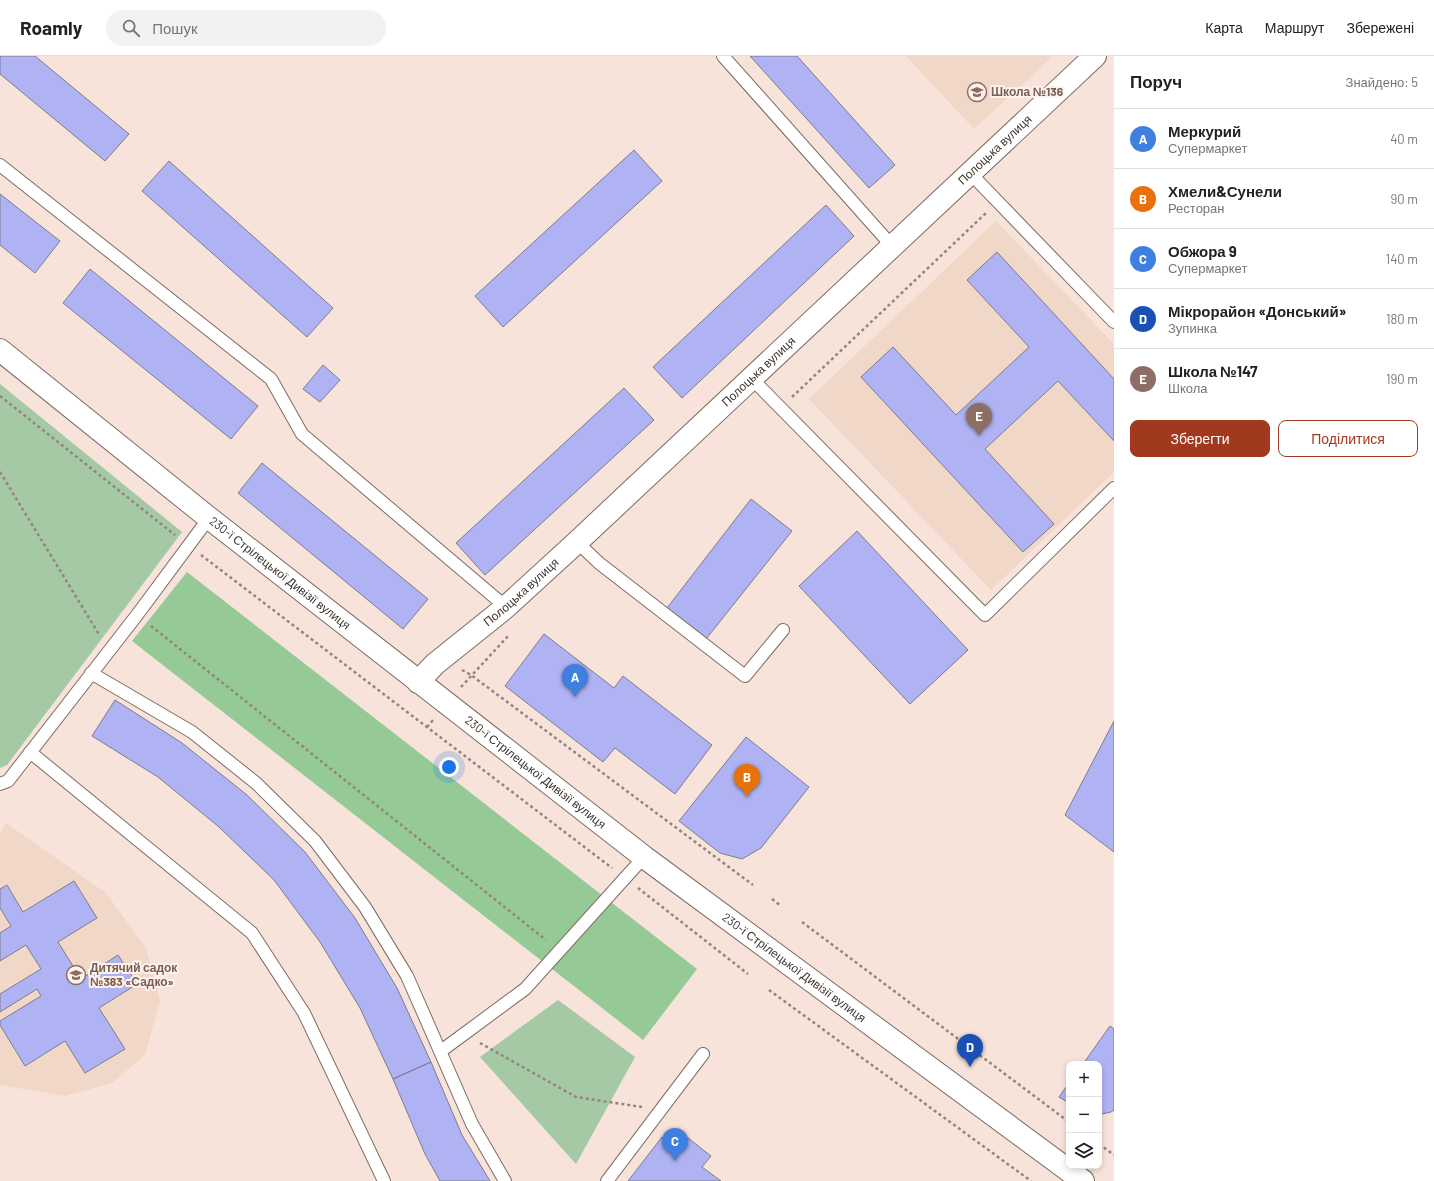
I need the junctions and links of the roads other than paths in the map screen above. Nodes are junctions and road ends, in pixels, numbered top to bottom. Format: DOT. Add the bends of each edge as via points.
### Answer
graph roads {
  1 [pos="723,56"];
  2 [pos="1095,56"];
  3 [pos="0,165"];
  4 [pos="970,173"];
  5 [pos="892,246"];
  6 [pos="1114,322"];
  7 [pos="0,350"];
  8 [pos="752,379"];
  9 [pos="1114,488"];
  10 [pos="209,518"];
  11 [pos="577,542"];
  12 [pos="506,607"];
  13 [pos="783,630"];
  14 [pos="91,673"];
  15 [pos="418,682"];
  16 [pos="30,752"];
  17 [pos="0,784"];
  18 [pos="644,858"];
  19 [pos="441,1051"];
  20 [pos="703,1054"];
  21 [pos="384,1181"];
  22 [pos="505,1181"];
  23 [pos="608,1181"];
  24 [pos="1083,1181"];
  1 -- 5 [label="lane"];
  2 -- 4 [label="street, Полоцька вулиця"];
  3 -- 12 [label="lane" via="271,379 302,434"];
  4 -- 5 [label="street, Полоцька вулиця"];
  4 -- 6 [label="lane"];
  5 -- 8 [label="street, Полоцька вулиця"];
  7 -- 10 [label="street, 230-ї Стрілецької Дивізії вулиця"];
  8 -- 9 [label="lane" via="985,615"];
  8 -- 11 [label="street, Полоцька вулиця"];
  10 -- 14 [label="lane"];
  10 -- 15 [label="street, 230-ї Стрілецької Дивізії вулиця"];
  11 -- 12 [label="street, Полоцька вулиця"];
  11 -- 13 [label="lane" via="599,563 745,676"];
  12 -- 15 [label="street, Полоцька вулиця" via="435,664"];
  14 -- 16 [label="lane"];
  14 -- 19 [label="lane" via="192,732 256,783 315,841 365,907 407,976"];
  15 -- 18 [label="street, 230-ї Стрілецької Дивізії вулиця"];
  16 -- 17 [label="lane" via="8,781"];
  16 -- 21 [label="lane" via="252,933 304,1013"];
  18 -- 19 [label="lane" via="525,989"];
  18 -- 24 [label="street, 230-ї Стрілецької Дивізії вулиця"];
  19 -- 22 [label="lane" via="472,1124"];
  20 -- 23 [label="lane"];
}
